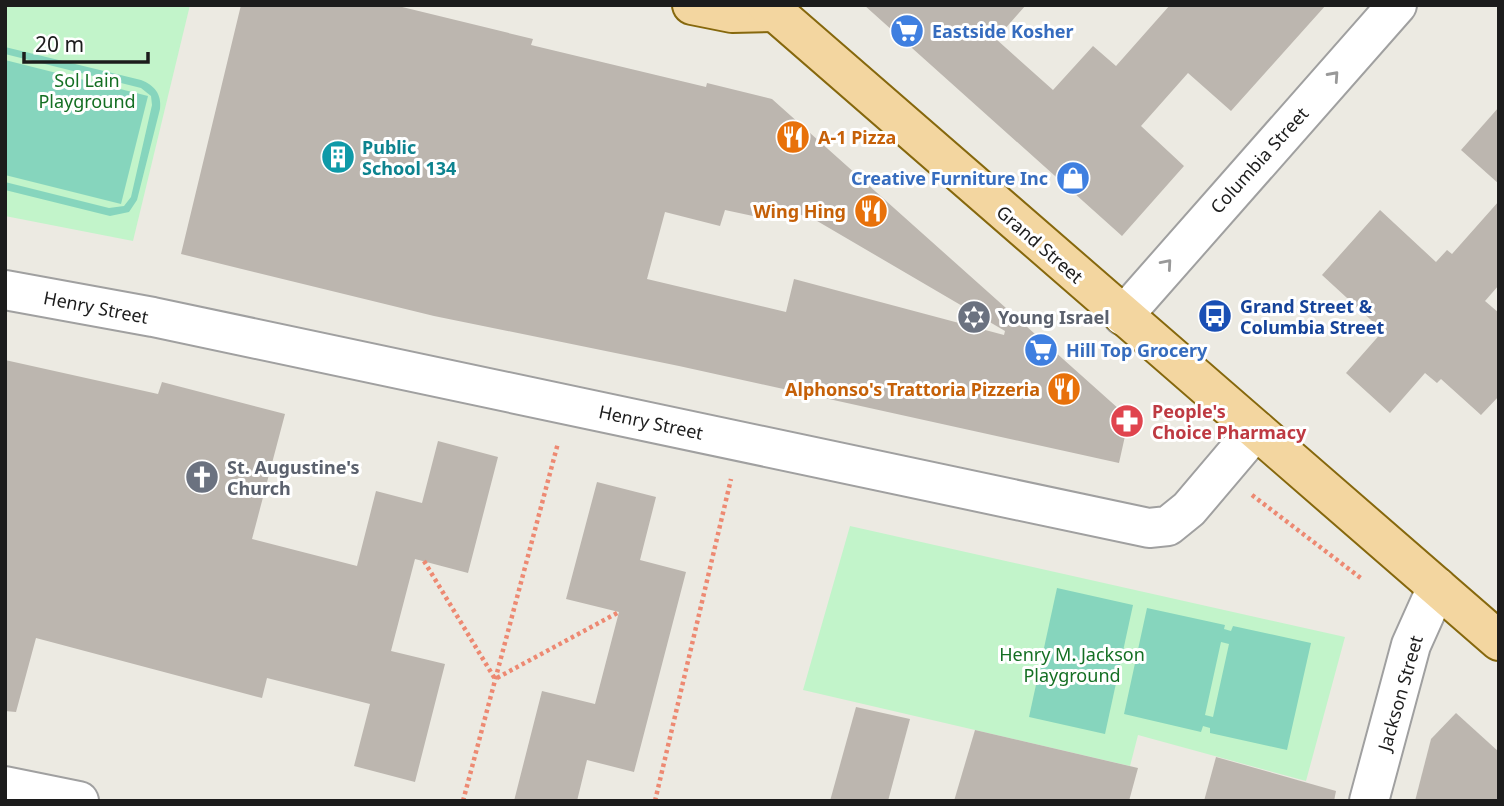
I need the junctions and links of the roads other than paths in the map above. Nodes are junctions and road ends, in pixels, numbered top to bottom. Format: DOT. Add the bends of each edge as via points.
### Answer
graph roads {
  1 [pos="692,5"];
  2 [pos="1397,5"];
  3 [pos="768,7"];
  4 [pos="5,290"];
  5 [pos="1122,316"];
  6 [pos="1256,430"];
  7 [pos="1437,587"];
  8 [pos="1499,641"];
  9 [pos="5,786"];
  10 [pos="79,801"];
  11 [pos="1368,801"];
  1 -- 3 [label="main road" via="732,13"];
  5 -- 2 [label="street, Columbia Street, one-way"];
  3 -- 5 [label="main road, Grand Street"];
  4 -- 6 [label="street, Henry Street" via="153,317 1149,528 1168,526 1189,509"];
  5 -- 6 [label="main road, Grand Street"];
  6 -- 7 [label="main road, Grand Street"];
  7 -- 8 [label="main road, Grand Street"];
  7 -- 11 [label="street, Jackson Street" via="1411,645"];
  9 -- 10 [label="street"];
}
